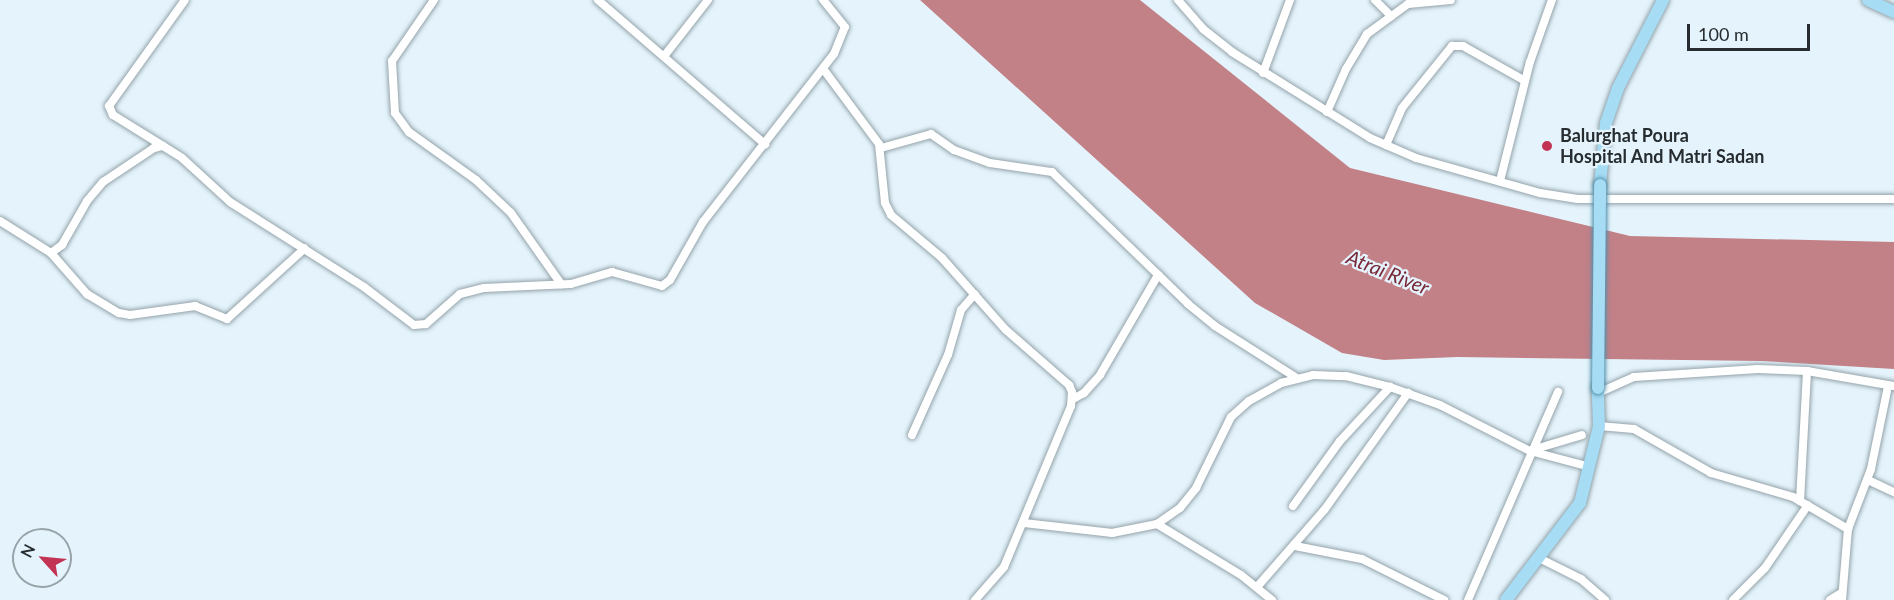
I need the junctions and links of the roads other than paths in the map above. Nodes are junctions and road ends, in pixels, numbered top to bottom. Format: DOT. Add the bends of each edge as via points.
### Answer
graph roads {
  1 [pos="185,0"];
  2 [pos="434,0"];
  3 [pos="598,0"];
  4 [pos="708,0"];
  5 [pos="823,0"];
  6 [pos="1178,0"];
  7 [pos="1290,0"];
  8 [pos="1375,0"];
  9 [pos="1451,0"];
  10 [pos="1552,0"];
  11 [pos="1664,0"];
  12 [pos="1868,0"];
  13 [pos="1894,12"];
  14 [pos="1391,16"];
  15 [pos="664,55"];
  16 [pos="824,70"];
  17 [pos="1263,73"];
  18 [pos="1525,81"];
  19 [pos="1327,112"];
  20 [pos="765,144"];
  21 [pos="1386,145"];
  22 [pos="163,146"];
  23 [pos="881,148"];
  24 [pos="1500,181"];
  25 [pos="1894,199"];
  26 [pos="0,221"];
  27 [pos="305,248"];
  28 [pos="51,253"];
  29 [pos="1158,275"];
  30 [pos="561,284"];
  31 [pos="975,294"];
  32 [pos="1807,371"];
  33 [pos="1295,377"];
  34 [pos="1891,386"];
  35 [pos="1390,387"];
  36 [pos="1598,390"];
  37 [pos="1558,392"];
  38 [pos="1408,393"];
  39 [pos="1073,399"];
  40 [pos="1599,426"];
  41 [pos="912,435"];
  42 [pos="1582,435"];
  43 [pos="1530,451"];
  44 [pos="1590,467"];
  45 [pos="1868,480"];
  46 [pos="1894,492"];
  47 [pos="1804,503"];
  48 [pos="1293,506"];
  49 [pos="1024,523"];
  50 [pos="1157,524"];
  51 [pos="1848,529"];
  52 [pos="1295,546"];
  53 [pos="1541,559"];
  54 [pos="1257,587"];
  55 [pos="1842,596"];
  56 [pos="975,600"];
  57 [pos="1272,600"];
  58 [pos="1444,600"];
  59 [pos="1468,600"];
  60 [pos="1506,600"];
  61 [pos="1605,600"];
  62 [pos="1733,600"];
  63 [pos="1830,600"];
  1 -- 22 [label="street" via="109,106 113,115"];
  2 -- 30 [label="street" via="392,61 395,113 409,132 476,180 511,213"];
  3 -- 15 [label="street"];
  4 -- 15 [label="street"];
  5 -- 16 [label="street" via="845,27"];
  6 -- 17 [label="street" via="1215,40"];
  7 -- 17 [label="street"];
  8 -- 14 [label="street"];
  9 -- 14 [label="street" via="1420,1"];
  10 -- 18 [label="street"];
  11 -- 36 [label="main road, bridge" via="1618,88 1606,123 1600,185"];
  12 -- 13 [label="main road"];
  14 -- 19 [label="street" via="1359,45"];
  15 -- 20 [label="street"];
  16 -- 20 [label="street"];
  16 -- 23 [label="street"];
  17 -- 19 [label="street"];
  18 -- 21 [label="street" via="1462,46 1452,46 1402,108"];
  18 -- 24 [label="street"];
  19 -- 21 [label="street"];
  20 -- 30 [label="street" via="703,222 667,283 658,287 625,273 612,272 593,280"];
  21 -- 24 [label="street" via="1416,158"];
  22 -- 27 [label="street" via="230,202"];
  22 -- 28 [label="street" via="154,147 103,182 87,201 62,245"];
  23 -- 29 [label="street" via="931,134 960,152 995,165 1052,172"];
  23 -- 31 [label="street" via="885,202 891,215 942,258"];
  24 -- 25 [label="street" via="1578,199"];
  26 -- 28 [label="street"];
  27 -- 28 [label="street" via="226,320 195,306 130,315 119,313 87,294"];
  27 -- 30 [label="street" via="414,325 426,324 452,300 472,290"];
  29 -- 33 [label="street" via="1215,326"];
  29 -- 39 [label="street" via="1100,375"];
  31 -- 39 [label="street" via="1006,330 1069,385"];
  31 -- 41 [label="street" via="962,310 948,355"];
  32 -- 34 [label="street"];
  32 -- 36 [label="street" via="1758,369 1634,377"];
  32 -- 47 [label="street"];
  33 -- 35 [label="street" via="1346,376"];
  33 -- 50 [label="street" via="1249,401 1231,417 1196,488 1180,508"];
  34 -- 45 [label="street"];
  35 -- 38 [label="street"];
  35 -- 48 [label="street" via="1340,441"];
  36 -- 40 [label="main road"];
  37 -- 43 [label="street"];
  38 -- 43 [label="street"];
  38 -- 52 [label="street"];
  39 -- 49 [label="street"];
  40 -- 44 [label="main road"];
  40 -- 47 [label="street" via="1634,429 1711,473"];
  42 -- 43 [label="street"];
  43 -- 44 [label="street"];
  43 -- 59 [label="street"];
  44 -- 53 [label="main road" via="1580,503"];
  45 -- 46 [label="street"];
  45 -- 51 [label="street"];
  47 -- 51 [label="street"];
  47 -- 62 [label="street" via="1765,567"];
  49 -- 50 [label="street" via="1112,533"];
  49 -- 56 [label="street" via="1004,567"];
  50 -- 54 [label="street"];
  51 -- 55 [label="street"];
  52 -- 54 [label="street"];
  52 -- 58 [label="street" via="1362,559"];
  53 -- 60 [label="main road"];
  53 -- 61 [label="street" via="1581,579"];
  54 -- 57 [label="street"];
  55 -- 63 [label="street"];
}
